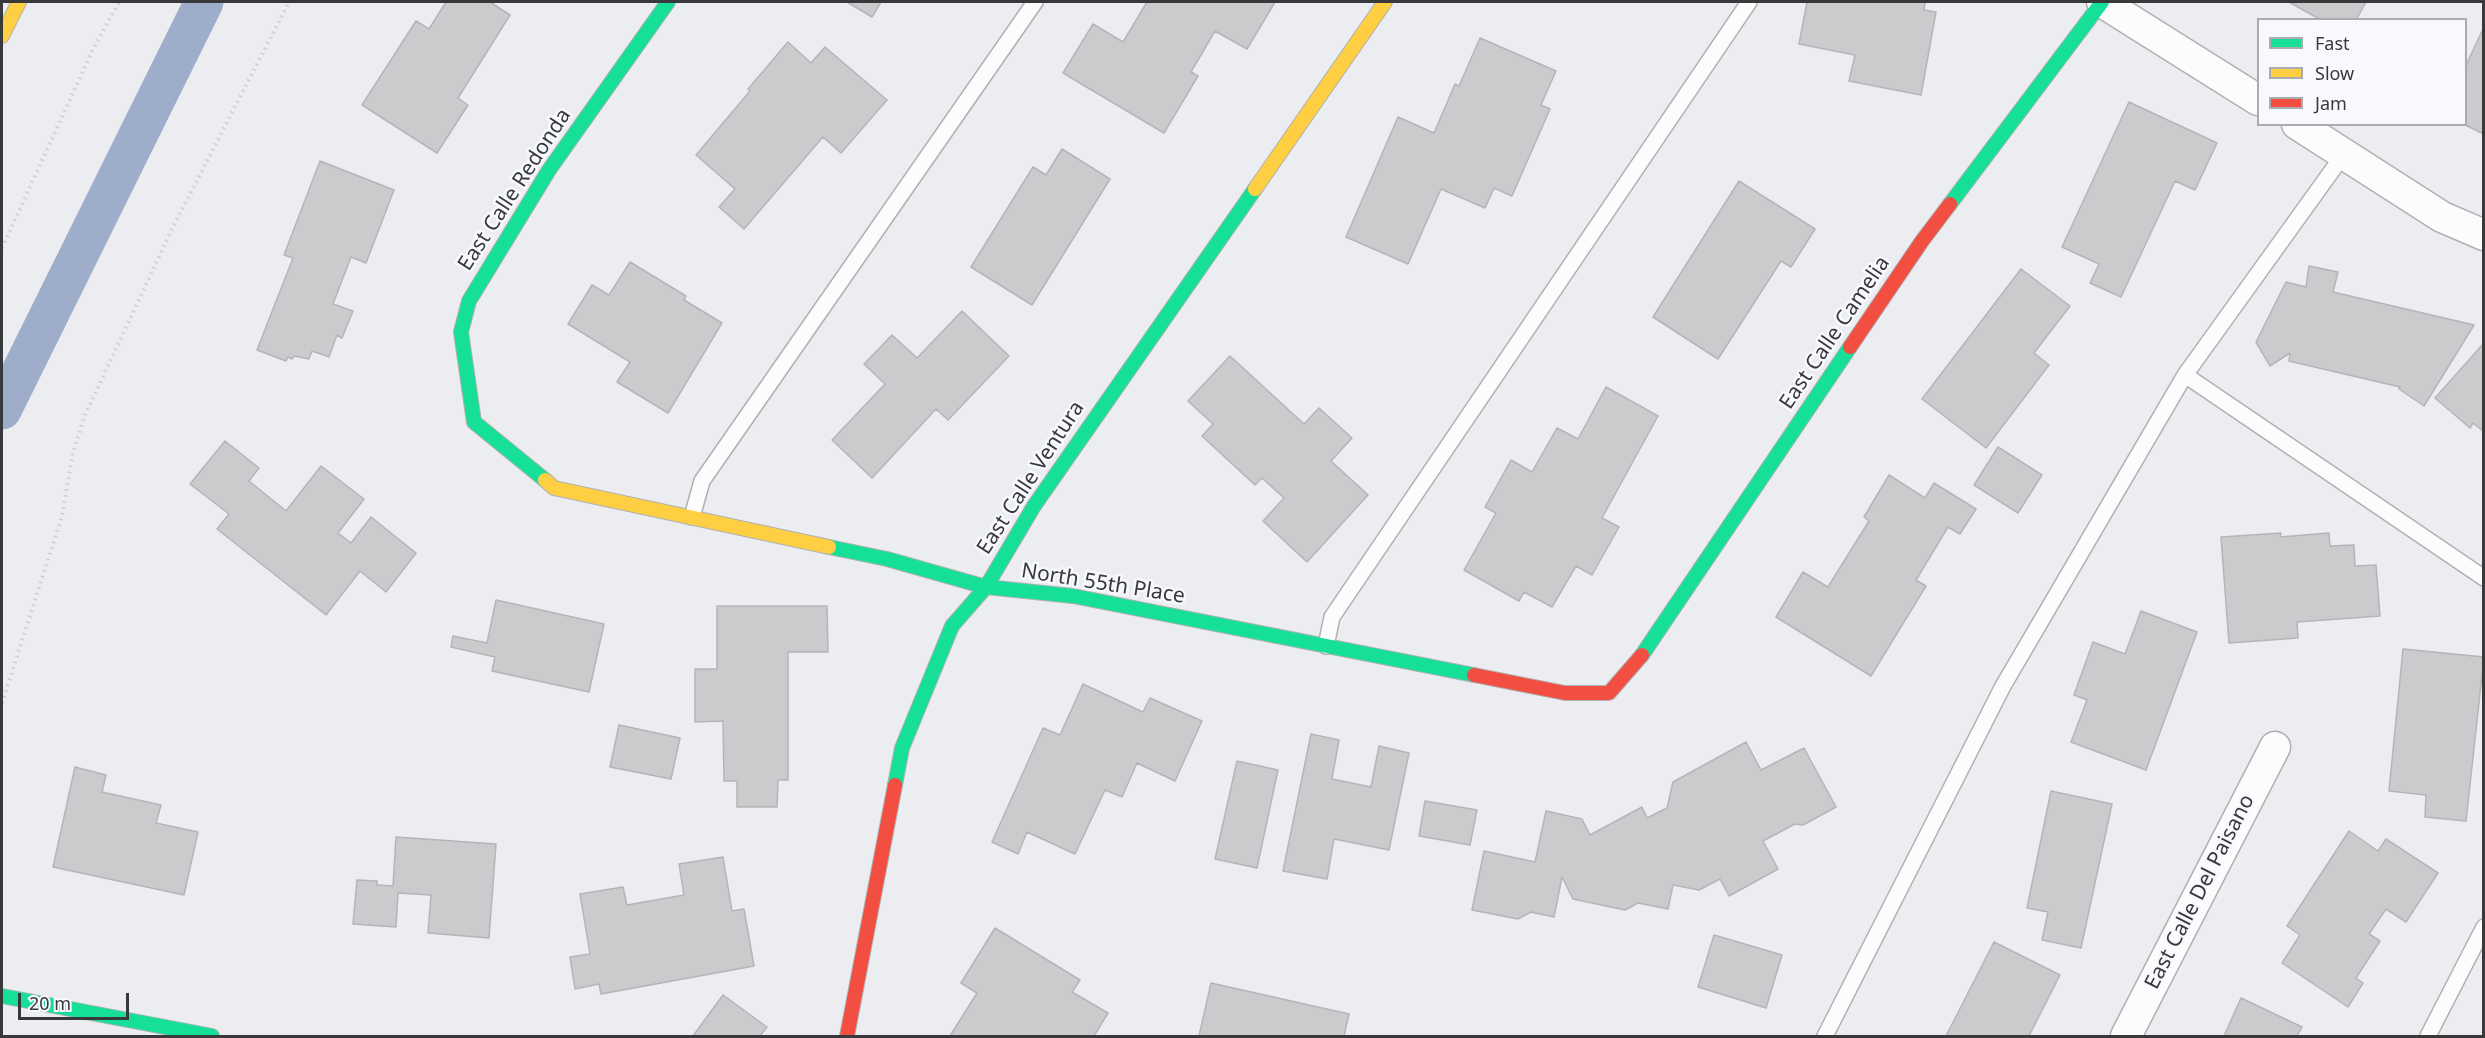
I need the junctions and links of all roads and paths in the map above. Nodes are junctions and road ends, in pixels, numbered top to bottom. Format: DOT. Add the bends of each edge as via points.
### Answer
graph roads {
  1 [pos="19,2"];
  2 [pos="118,2"];
  3 [pos="289,2"];
  4 [pos="668,2"];
  5 [pos="1035,2"];
  6 [pos="1385,2"];
  7 [pos="1749,2"];
  8 [pos="2102,2"];
  9 [pos="2,36"];
  10 [pos="2257,99"];
  11 [pos="2300,126"];
  12 [pos="2344,154"];
  13 [pos="2484,235"];
  14 [pos="2,248"];
  15 [pos="2185,375"];
  16 [pos="474,422"];
  17 [pos="692,517"];
  18 [pos="2484,578"];
  19 [pos="986,587"];
  20 [pos="1326,646"];
  21 [pos="1609,693"];
  22 [pos="2,702"];
  23 [pos="2275,747"];
  24 [pos="2484,927"];
  25 [pos="2,996"];
  26 [pos="212,1036"];
  27 [pos="847,1036"];
  28 [pos="1825,1036"];
  29 [pos="2126,1036"];
  30 [pos="2428,1036"];
  1 -- 9 [label="street"];
  2 -- 14 [label="path"];
  3 -- 22 [label="path" via="177,219 85,415 73,452 62,516"];
  4 -- 16 [label="street, East Calle Redonda" via="549,170 469,301 461,332"];
  5 -- 17 [label="lane" via="702,481"];
  6 -- 19 [label="street, East Calle Ventura" via="1034,506"];
  7 -- 20 [label="lane" via="1332,617"];
  8 -- 10 [label="street"];
  8 -- 21 [label="street, East Calle Camelia" via="1922,241 1638,661"];
  11 -- 12 [label="street"];
  12 -- 13 [label="street" via="2442,216"];
  12 -- 15 [label="lane"];
  15 -- 18 [label="lane"];
  15 -- 28 [label="lane" via="2003,686"];
  16 -- 17 [label="street, North 55th Place" via="554,488"];
  17 -- 19 [label="street, North 55th Place" via="887,559"];
  19 -- 20 [label="street, North 55th Place" via="1073,596"];
  19 -- 27 [label="street, East Calle Ventura" via="952,626 902,748"];
  20 -- 21 [label="street, North 55th Place" via="1565,693"];
  23 -- 29 [label="street, East Calle Del Paisano"];
  24 -- 30 [label="lane"];
  25 -- 26 [label="street"];
}
